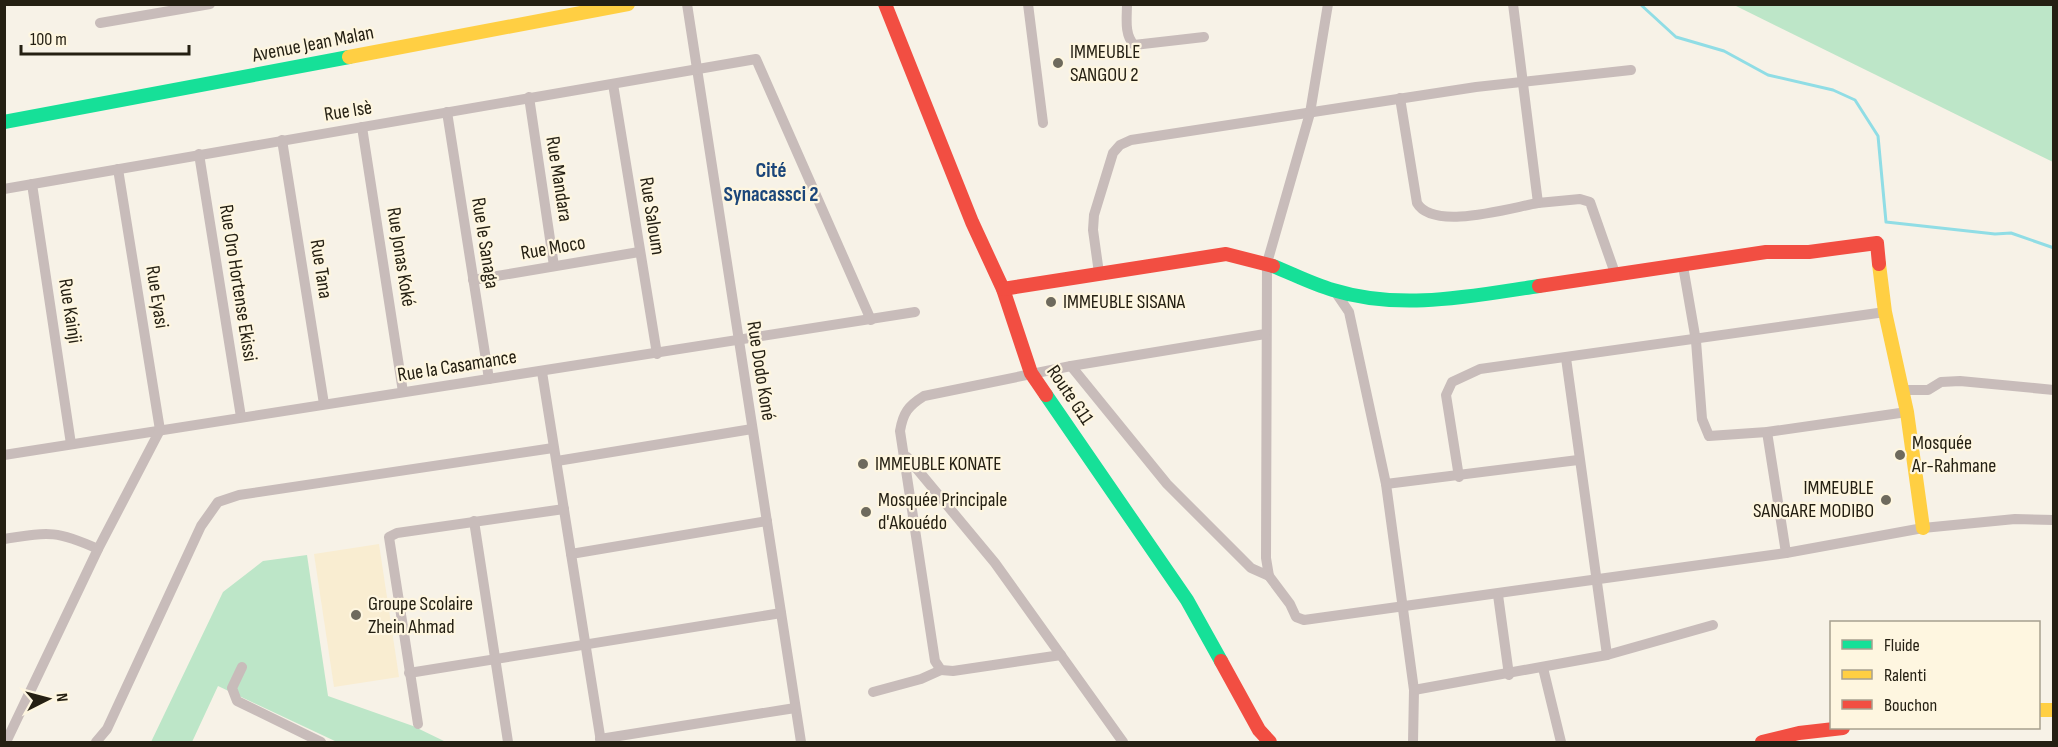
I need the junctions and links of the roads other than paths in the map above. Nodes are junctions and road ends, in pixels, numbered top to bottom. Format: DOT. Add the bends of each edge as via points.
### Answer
graph roads {
  1 [pos="210,4"];
  2 [pos="628,4"];
  3 [pos="687,4"];
  4 [pos="885,4"];
  5 [pos="1028,4"];
  6 [pos="1126,4"];
  7 [pos="1328,4"];
  8 [pos="1513,4"];
  9 [pos="154,9"];
  10 [pos="100,23"];
  11 [pos="1204,37"];
  12 [pos="697,70"];
  13 [pos="1631,70"];
  14 [pos="1522,82"];
  15 [pos="613,84"];
  16 [pos="529,97"];
  17 [pos="1400,99"];
  18 [pos="447,112"];
  19 [pos="1310,112"];
  20 [pos="4,122"];
  21 [pos="1043,123"];
  22 [pos="362,127"];
  23 [pos="282,140"];
  24 [pos="199,154"];
  25 [pos="118,169"];
  26 [pos="32,184"];
  27 [pos="4,189"];
  28 [pos="1538,203"];
  29 [pos="639,252"];
  30 [pos="1267,263"];
  31 [pos="554,266"];
  32 [pos="1683,266"];
  33 [pos="1099,273"];
  34 [pos="1616,276"];
  35 [pos="473,280"];
  36 [pos="1003,289"];
  37 [pos="1334,290"];
  38 [pos="915,312"];
  39 [pos="1885,312"];
  40 [pos="872,320"];
  41 [pos="1265,334"];
  42 [pos="738,341"];
  43 [pos="1696,341"];
  44 [pos="657,354"];
  45 [pos="1566,358"];
  46 [pos="1071,366"];
  47 [pos="542,372"];
  48 [pos="1031,373"];
  49 [pos="489,379"];
  50 [pos="1901,390"];
  51 [pos="2054,390"];
  52 [pos="403,392"];
  53 [pos="324,404"];
  54 [pos="1907,412"];
  55 [pos="241,417"];
  56 [pos="752,429"];
  57 [pos="160,430"];
  58 [pos="1767,432"];
  59 [pos="71,444"];
  60 [pos="553,448"];
  61 [pos="4,454"];
  62 [pos="905,454"];
  63 [pos="1578,460"];
  64 [pos="556,462"];
  65 [pos="1459,477"];
  66 [pos="1386,484"];
  67 [pos="564,509"];
  68 [pos="2054,520"];
  69 [pos="474,521"];
  70 [pos="767,521"];
  71 [pos="1923,528"];
  72 [pos="4,539"];
  73 [pos="98,549"];
  74 [pos="1786,553"];
  75 [pos="571,554"];
  76 [pos="1269,576"];
  77 [pos="1597,579"];
  78 [pos="1498,595"];
  79 [pos="1403,606"];
  80 [pos="781,613"];
  81 [pos="1713,625"];
  82 [pos="585,646"];
  83 [pos="1061,655"];
  84 [pos="1607,655"];
  85 [pos="495,660"];
  86 [pos="242,666"];
  87 [pos="1543,668"];
  88 [pos="941,670"];
  89 [pos="409,673"];
  90 [pos="1509,675"];
  91 [pos="1413,690"];
  92 [pos="873,692"];
  93 [pos="795,708"];
  94 [pos="418,724"];
  95 [pos="1834,729"];
  96 [pos="600,741"];
  97 [pos="6,742"];
  98 [pos="96,742"];
  99 [pos="321,742"];
  100 [pos="508,742"];
  101 [pos="801,742"];
  102 [pos="1123,742"];
  103 [pos="1270,742"];
  104 [pos="1413,742"];
  105 [pos="1561,742"];
  106 [pos="1762,742"];
  1 -- 9 [label="street"];
  2 -- 20 [label="street, Avenue Jean Malan"];
  3 -- 12 [label="street, Rue Dodo Koné"];
  4 -- 36 [label="street, Route G11" via="972,222"];
  5 -- 21 [label="street"];
  6 -- 11 [label="street" via="1128,39 1134,45"];
  7 -- 19 [label="street"];
  8 -- 14 [label="street"];
  9 -- 10 [label="street"];
  12 -- 15 [label="street, Rue Isè"];
  12 -- 40 [label="street, Rue Isè" via="756,60"];
  12 -- 42 [label="street, Rue Dodo Koné"];
  13 -- 14 [label="street"];
  14 -- 17 [label="street"];
  14 -- 28 [label="street"];
  15 -- 16 [label="street, Rue Isè"];
  15 -- 29 [label="street, Rue Saloum"];
  16 -- 18 [label="street, Rue Isè"];
  16 -- 31 [label="street, Rue Mandara"];
  17 -- 19 [label="street"];
  17 -- 28 [label="street" via="1416,203 1421,211 1449,218"];
  18 -- 22 [label="street, Rue Isè"];
  18 -- 35 [label="street, Rue le Sanaga"];
  19 -- 30 [label="street"];
  19 -- 33 [label="street" via="1131,140 1120,145 1113,153 1094,215"];
  22 -- 23 [label="street, Rue Isè"];
  22 -- 52 [label="street, Rue Jonas Koké"];
  23 -- 24 [label="street, Rue Isè"];
  23 -- 53 [label="street, Rue Tana"];
  24 -- 25 [label="street, Rue Isè"];
  24 -- 55 [label="street, Rue Oro Hortense Ekissi"];
  25 -- 26 [label="street, Rue Isè"];
  25 -- 57 [label="street, Rue Eyasi"];
  26 -- 27 [label="street, Rue Isè"];
  26 -- 59 [label="street, Rue Kainji"];
  28 -- 34 [label="street" via="1580,199 1590,202"];
  29 -- 31 [label="street, Rue Moco"];
  29 -- 44 [label="street, Rue Saloum"];
  30 -- 33 [label="street" via="1245,255 1226,254"];
  30 -- 37 [label="street"];
  30 -- 41 [label="street"];
  31 -- 35 [label="street, Rue Moco"];
  32 -- 34 [label="street"];
  32 -- 39 [label="street" via="1766,252 1809,252 1877,243"];
  32 -- 43 [label="street"];
  33 -- 36 [label="street"];
  34 -- 37 [label="street" via="1433,301"];
  35 -- 49 [label="street, Rue le Sanaga"];
  36 -- 48 [label="street, Route G11"];
  37 -- 66 [label="street" via="1349,312"];
  38 -- 40 [label="street, Rue la Casamance"];
  39 -- 43 [label="street"];
  39 -- 50 [label="street"];
  40 -- 42 [label="street, Rue la Casamance"];
  41 -- 46 [label="street"];
  41 -- 76 [label="street"];
  42 -- 44 [label="street, Rue la Casamance"];
  42 -- 56 [label="street, Rue Dodo Koné"];
  43 -- 45 [label="street"];
  43 -- 58 [label="street" via="1702,419 1709,436"];
  44 -- 47 [label="street, Rue la Casamance"];
  45 -- 63 [label="street"];
  45 -- 65 [label="street" via="1480,369 1452,382 1446,395"];
  46 -- 48 [label="street"];
  46 -- 76 [label="street" via="1167,484 1251,568"];
  47 -- 49 [label="street, Rue la Casamance"];
  47 -- 60 [label="street"];
  48 -- 62 [label="street" via="917,400 903,415 900,431"];
  48 -- 103 [label="street, Route G11" via="1187,600 1259,730"];
  49 -- 52 [label="street, Rue la Casamance"];
  50 -- 51 [label="street" via="1928,390 1941,382 1960,381"];
  50 -- 54 [label="street"];
  52 -- 53 [label="street, Rue la Casamance"];
  53 -- 55 [label="street, Rue la Casamance"];
  54 -- 58 [label="street"];
  54 -- 71 [label="street"];
  55 -- 57 [label="street, Rue la Casamance"];
  56 -- 64 [label="street"];
  56 -- 70 [label="street, Rue Dodo Koné"];
  57 -- 59 [label="street, Rue la Casamance"];
  57 -- 73 [label="street"];
  58 -- 74 [label="street"];
  59 -- 61 [label="street, Rue la Casamance"];
  60 -- 64 [label="street"];
  60 -- 98 [label="street" via="239,495 218,502 201,526 107,729"];
  62 -- 83 [label="street" via="995,563"];
  62 -- 88 [label="street" via="935,661"];
  63 -- 65 [label="street"];
  63 -- 77 [label="street"];
  64 -- 67 [label="street"];
  65 -- 66 [label="street"];
  66 -- 79 [label="street"];
  67 -- 69 [label="street"];
  67 -- 75 [label="street"];
  68 -- 71 [label="street" via="2015,519"];
  69 -- 85 [label="street"];
  69 -- 89 [label="street" via="388,537"];
  70 -- 75 [label="street"];
  70 -- 80 [label="street, Rue Dodo Koné"];
  71 -- 74 [label="street"];
  72 -- 73 [label="street" via="53,533"];
  73 -- 97 [label="street"];
  74 -- 77 [label="street"];
  75 -- 82 [label="street"];
  76 -- 79 [label="street" via="1300,620"];
  77 -- 78 [label="street"];
  77 -- 84 [label="street"];
  78 -- 79 [label="street"];
  78 -- 90 [label="street"];
  79 -- 91 [label="street"];
  80 -- 82 [label="street"];
  80 -- 93 [label="street, Rue Dodo Koné"];
  81 -- 84 [label="street"];
  82 -- 85 [label="street"];
  82 -- 96 [label="street"];
  83 -- 88 [label="street"];
  83 -- 102 [label="street"];
  84 -- 87 [label="street"];
  85 -- 89 [label="street"];
  85 -- 100 [label="street"];
  86 -- 99 [label="street" via="232,688 237,701"];
  87 -- 90 [label="street"];
  87 -- 105 [label="street"];
  88 -- 92 [label="street"];
  89 -- 94 [label="street"];
  90 -- 91 [label="street"];
  91 -- 104 [label="street"];
  93 -- 96 [label="street"];
  93 -- 101 [label="street, Rue Dodo Koné"];
  95 -- 106 [label="street"];
}
